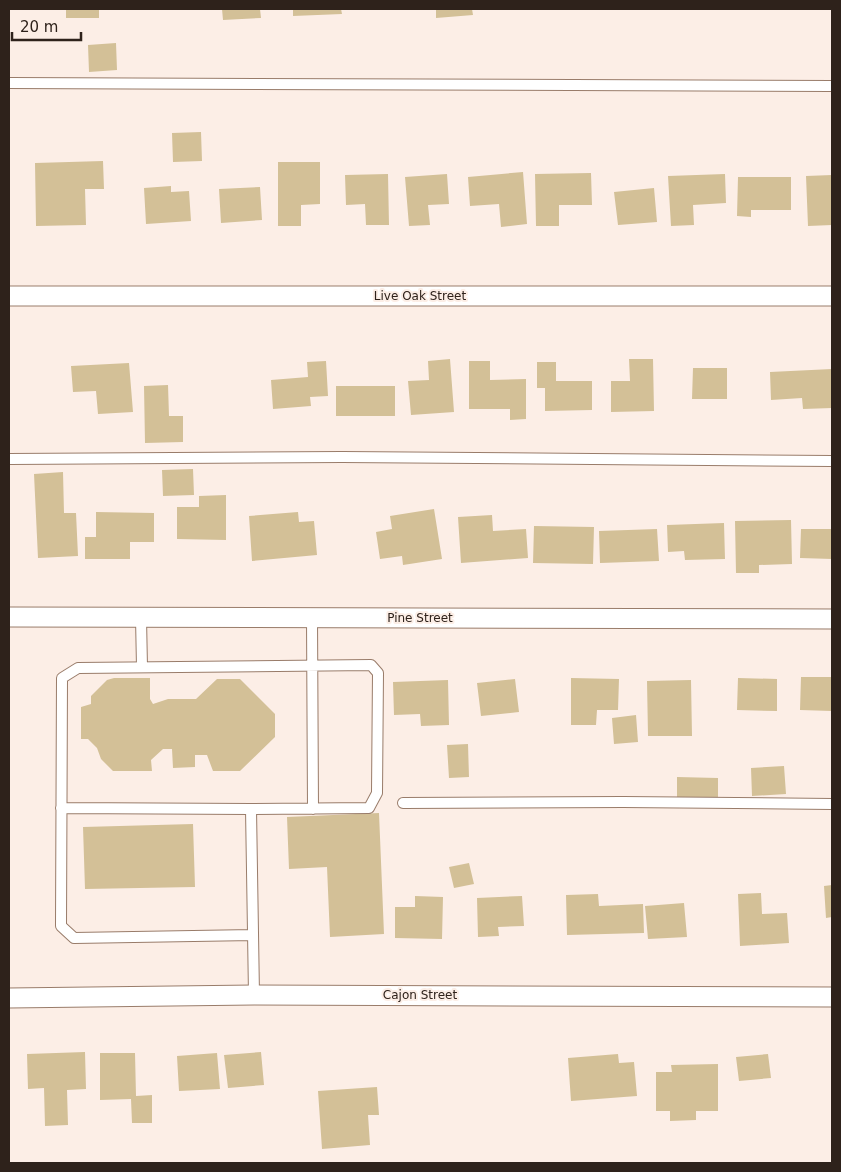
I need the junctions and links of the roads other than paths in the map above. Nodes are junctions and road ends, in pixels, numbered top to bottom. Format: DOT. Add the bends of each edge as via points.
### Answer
graph roads {
  1 [pos="9,83"];
  2 [pos="832,86"];
  3 [pos="9,296"];
  4 [pos="832,296"];
  5 [pos="9,459"];
  6 [pos="832,461"];
  7 [pos="9,617"];
  8 [pos="141,618"];
  9 [pos="312,618"];
  10 [pos="832,619"];
  11 [pos="312,665"];
  12 [pos="142,667"];
  13 [pos="403,802"];
  14 [pos="832,804"];
  15 [pos="61,808"];
  16 [pos="313,809"];
  17 [pos="251,810"];
  18 [pos="253,935"];
  19 [pos="254,995"];
  20 [pos="832,997"];
  21 [pos="9,998"];
  1 -- 2 [label="lane"];
  3 -- 4 [label="street, Live Oak Street"];
  5 -- 6 [label="lane" via="342,457"];
  7 -- 8 [label="street, Pine Street"];
  8 -- 9 [label="street, Pine Street"];
  8 -- 12 [label="lane"];
  9 -- 10 [label="street, Pine Street"];
  9 -- 11 [label="lane"];
  11 -- 12 [label="lane"];
  11 -- 16 [label="lane"];
  11 -- 16 [label="lane" via="371,665 378,673 377,793 369,808"];
  12 -- 15 [label="lane" via="78,668 62,678"];
  13 -- 14 [label="lane"];
  15 -- 17 [label="lane"];
  15 -- 18 [label="lane" via="60,926 74,938"];
  16 -- 17 [label="lane"];
  17 -- 18 [label="lane"];
  18 -- 19 [label="lane"];
  19 -- 20 [label="street, Cajon Street"];
  19 -- 21 [label="street, Cajon Street"];
}
